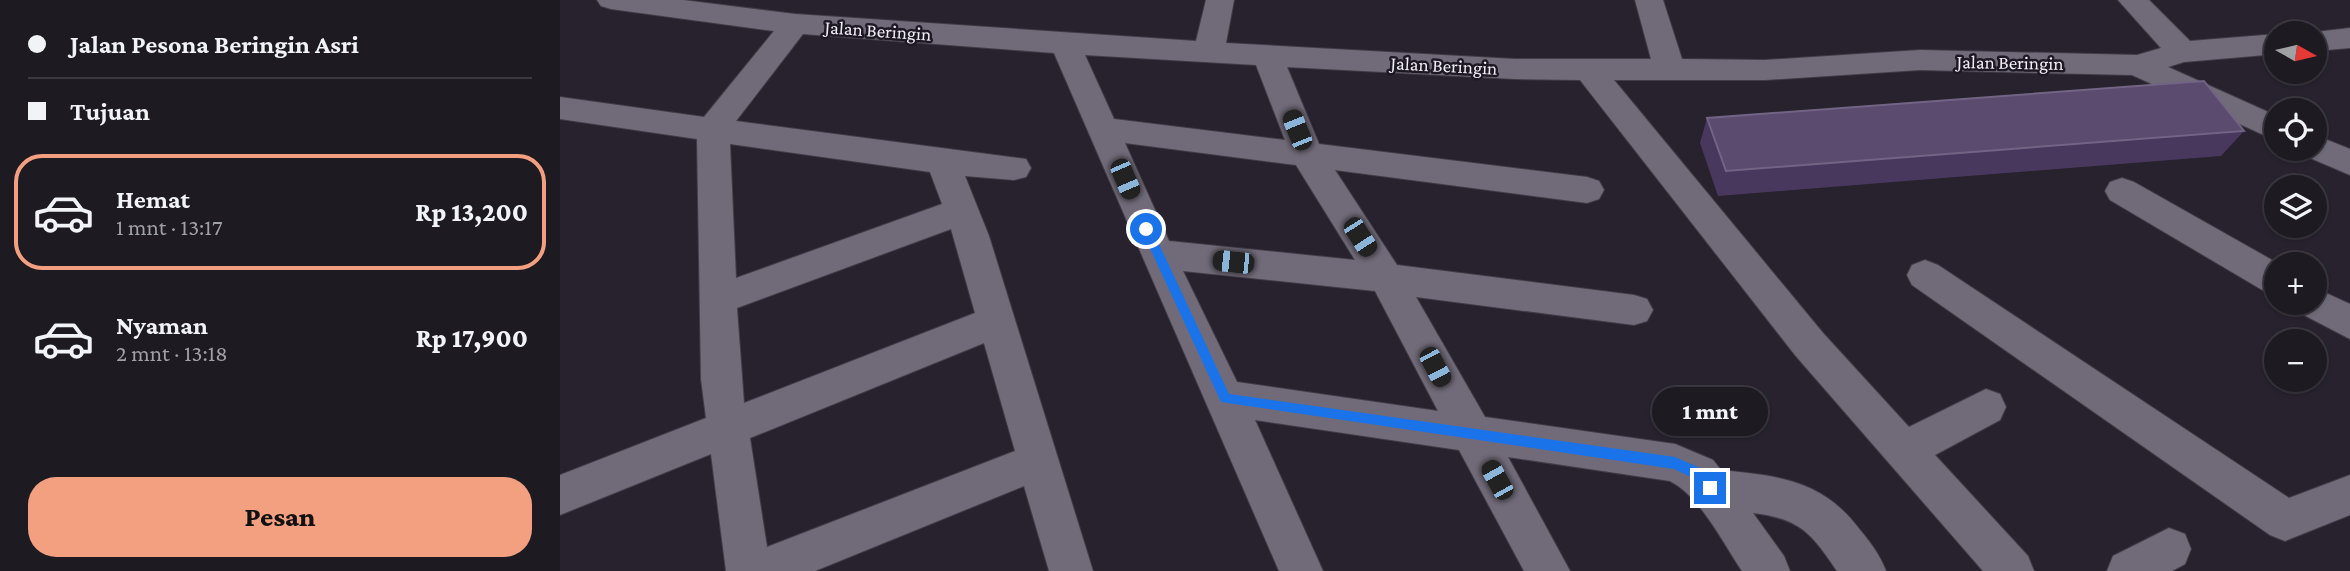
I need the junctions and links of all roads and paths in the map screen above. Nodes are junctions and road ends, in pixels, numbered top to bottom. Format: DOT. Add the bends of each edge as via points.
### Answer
graph roads {
  1 [pos="611,0"];
  2 [pos="1220,0"];
  3 [pos="1649,0"];
  4 [pos="2132,0"];
  5 [pos="795,24"];
  6 [pos="2350,38"];
  7 [pos="2328,40"];
  8 [pos="1065,44"];
  9 [pos="2264,45"];
  10 [pos="1209,51"];
  11 [pos="2183,52"];
  12 [pos="1267,55"];
  13 [pos="2137,65"];
  14 [pos="1588,69"];
  15 [pos="1670,70"];
  16 [pos="560,108"];
  17 [pos="2264,123"];
  18 [pos="713,128"];
  19 [pos="1104,129"];
  20 [pos="2327,152"];
  21 [pos="1307,155"];
  22 [pos="943,162"];
  23 [pos="2350,163"];
  24 [pos="1014,168"];
  25 [pos="1587,190"];
  26 [pos="2122,191"];
  27 [pos="961,211"];
  28 [pos="1157,254"];
  29 [pos="2264,273"];
  30 [pos="1925,275"];
  31 [pos="1386,278"];
  32 [pos="718,300"];
  33 [pos="1634,310"];
  34 [pos="2327,310"];
  35 [pos="996,321"];
  36 [pos="2350,323"];
  37 [pos="1225,398"];
  38 [pos="1986,407"];
  39 [pos="728,429"];
  40 [pos="1471,434"];
  41 [pos="1903,450"];
  42 [pos="1038,461"];
  43 [pos="1710,488"];
  44 [pos="560,495"];
  45 [pos="2350,495"];
  46 [pos="2169,549"];
  47 [pos="748,571"];
  48 [pos="761,571"];
  49 [pos="1071,571"];
  50 [pos="1301,571"];
  51 [pos="1548,571"];
  52 [pos="1768,571"];
  53 [pos="1864,571"];
  54 [pos="2012,571"];
  55 [pos="2129,571"];
  1 -- 5 [label="street, Jalan Beringin"];
  2 -- 10 [label="street"];
  3 -- 15 [label="street"];
  4 -- 11 [label="street"];
  5 -- 8 [label="street, Jalan Beringin"];
  5 -- 18 [label="street"];
  6 -- 7 [label="street"];
  8 -- 10 [label="street, Jalan Beringin"];
  8 -- 19 [label="street"];
  9 -- 11 [label="street, Jalan Beringin"];
  10 -- 12 [label="street, Jalan Beringin"];
  11 -- 13 [label="street, Jalan Beringin"];
  12 -- 14 [label="street, Jalan Beringin"];
  12 -- 21 [label="street"];
  13 -- 15 [label="street, Jalan Beringin" via="1920,60 1765,70"];
  13 -- 17 [label="street"];
  14 -- 15 [label="street, Jalan Beringin"];
  14 -- 41 [label="street" via="1809,344"];
  16 -- 18 [label="street"];
  18 -- 22 [label="street"];
  18 -- 32 [label="street"];
  19 -- 21 [label="street"];
  19 -- 28 [label="street"];
  20 -- 23 [label="street"];
  21 -- 25 [label="street"];
  21 -- 31 [label="street"];
  22 -- 24 [label="street"];
  22 -- 27 [label="street"];
  26 -- 29 [label="street"];
  27 -- 32 [label="street"];
  27 -- 35 [label="street"];
  28 -- 31 [label="street"];
  28 -- 37 [label="street"];
  30 -- 45 [label="street" via="2285,520"];
  31 -- 33 [label="street"];
  31 -- 40 [label="street"];
  32 -- 39 [label="street"];
  34 -- 36 [label="street"];
  35 -- 39 [label="street"];
  35 -- 42 [label="street"];
  37 -- 40 [label="street"];
  37 -- 50 [label="street"];
  38 -- 41 [label="street"];
  39 -- 44 [label="street"];
  39 -- 47 [label="street"];
  40 -- 43 [label="street" via="1675,463 1698,474"];
  40 -- 51 [label="street"];
  41 -- 54 [label="street"];
  42 -- 48 [label="street"];
  42 -- 49 [label="street"];
  43 -- 52 [label="street"];
  43 -- 53 [label="street" via="1791,500 1811,509"];
  46 -- 55 [label="street"];
}
